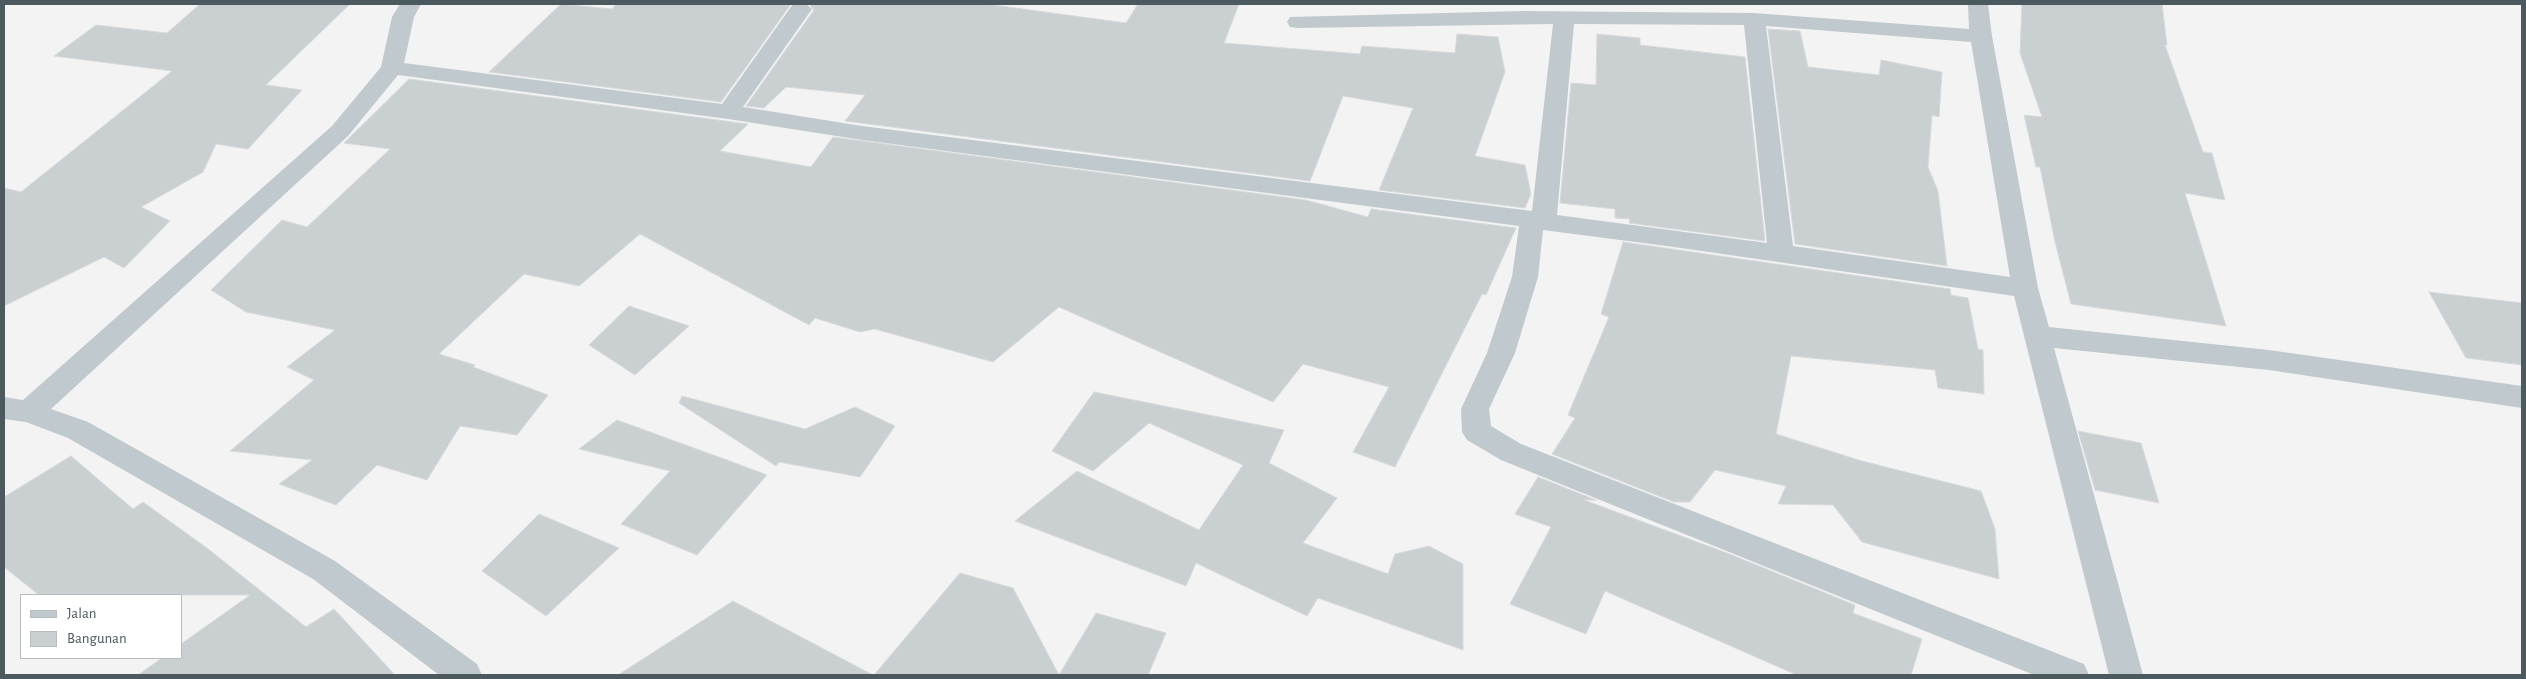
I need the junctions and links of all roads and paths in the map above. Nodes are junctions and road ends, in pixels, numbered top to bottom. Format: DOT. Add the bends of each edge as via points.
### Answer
graph roads {
  1 [pos="410,4"];
  2 [pos="1978,4"];
  3 [pos="801,9"];
  4 [pos="1564,16"];
  5 [pos="1754,19"];
  6 [pos="1298,22"];
  7 [pos="1981,36"];
  8 [pos="392,68"];
  9 [pos="728,112"];
  10 [pos="1538,221"];
  11 [pos="1781,253"];
  12 [pos="2025,288"];
  13 [pos="2036,336"];
  14 [pos="2522,397"];
  15 [pos="16,410"];
  16 [pos="466,675"];
  17 [pos="2072,675"];
  18 [pos="2126,675"];
  1 -- 8 [label="street" via="403,17"];
  2 -- 7 [label="street"];
  3 -- 9 [label="street"];
  4 -- 5 [label="street"];
  4 -- 6 [label="street"];
  4 -- 10 [label="street"];
  5 -- 7 [label="street"];
  5 -- 11 [label="street"];
  7 -- 12 [label="street"];
  8 -- 9 [label="street"];
  8 -- 15 [label="street" via="340,131"];
  9 -- 10 [label="street" via="862,133"];
  10 -- 11 [label="street"];
  10 -- 17 [label="street" via="1502,353 1476,409 1477,432 1511,452"];
  11 -- 12 [label="street"];
  12 -- 13 [label="street"];
  13 -- 14 [label="street" via="2269,360"];
  13 -- 18 [label="street"];
  15 -- 16 [label="street" via="78,430 324,570"];
}
